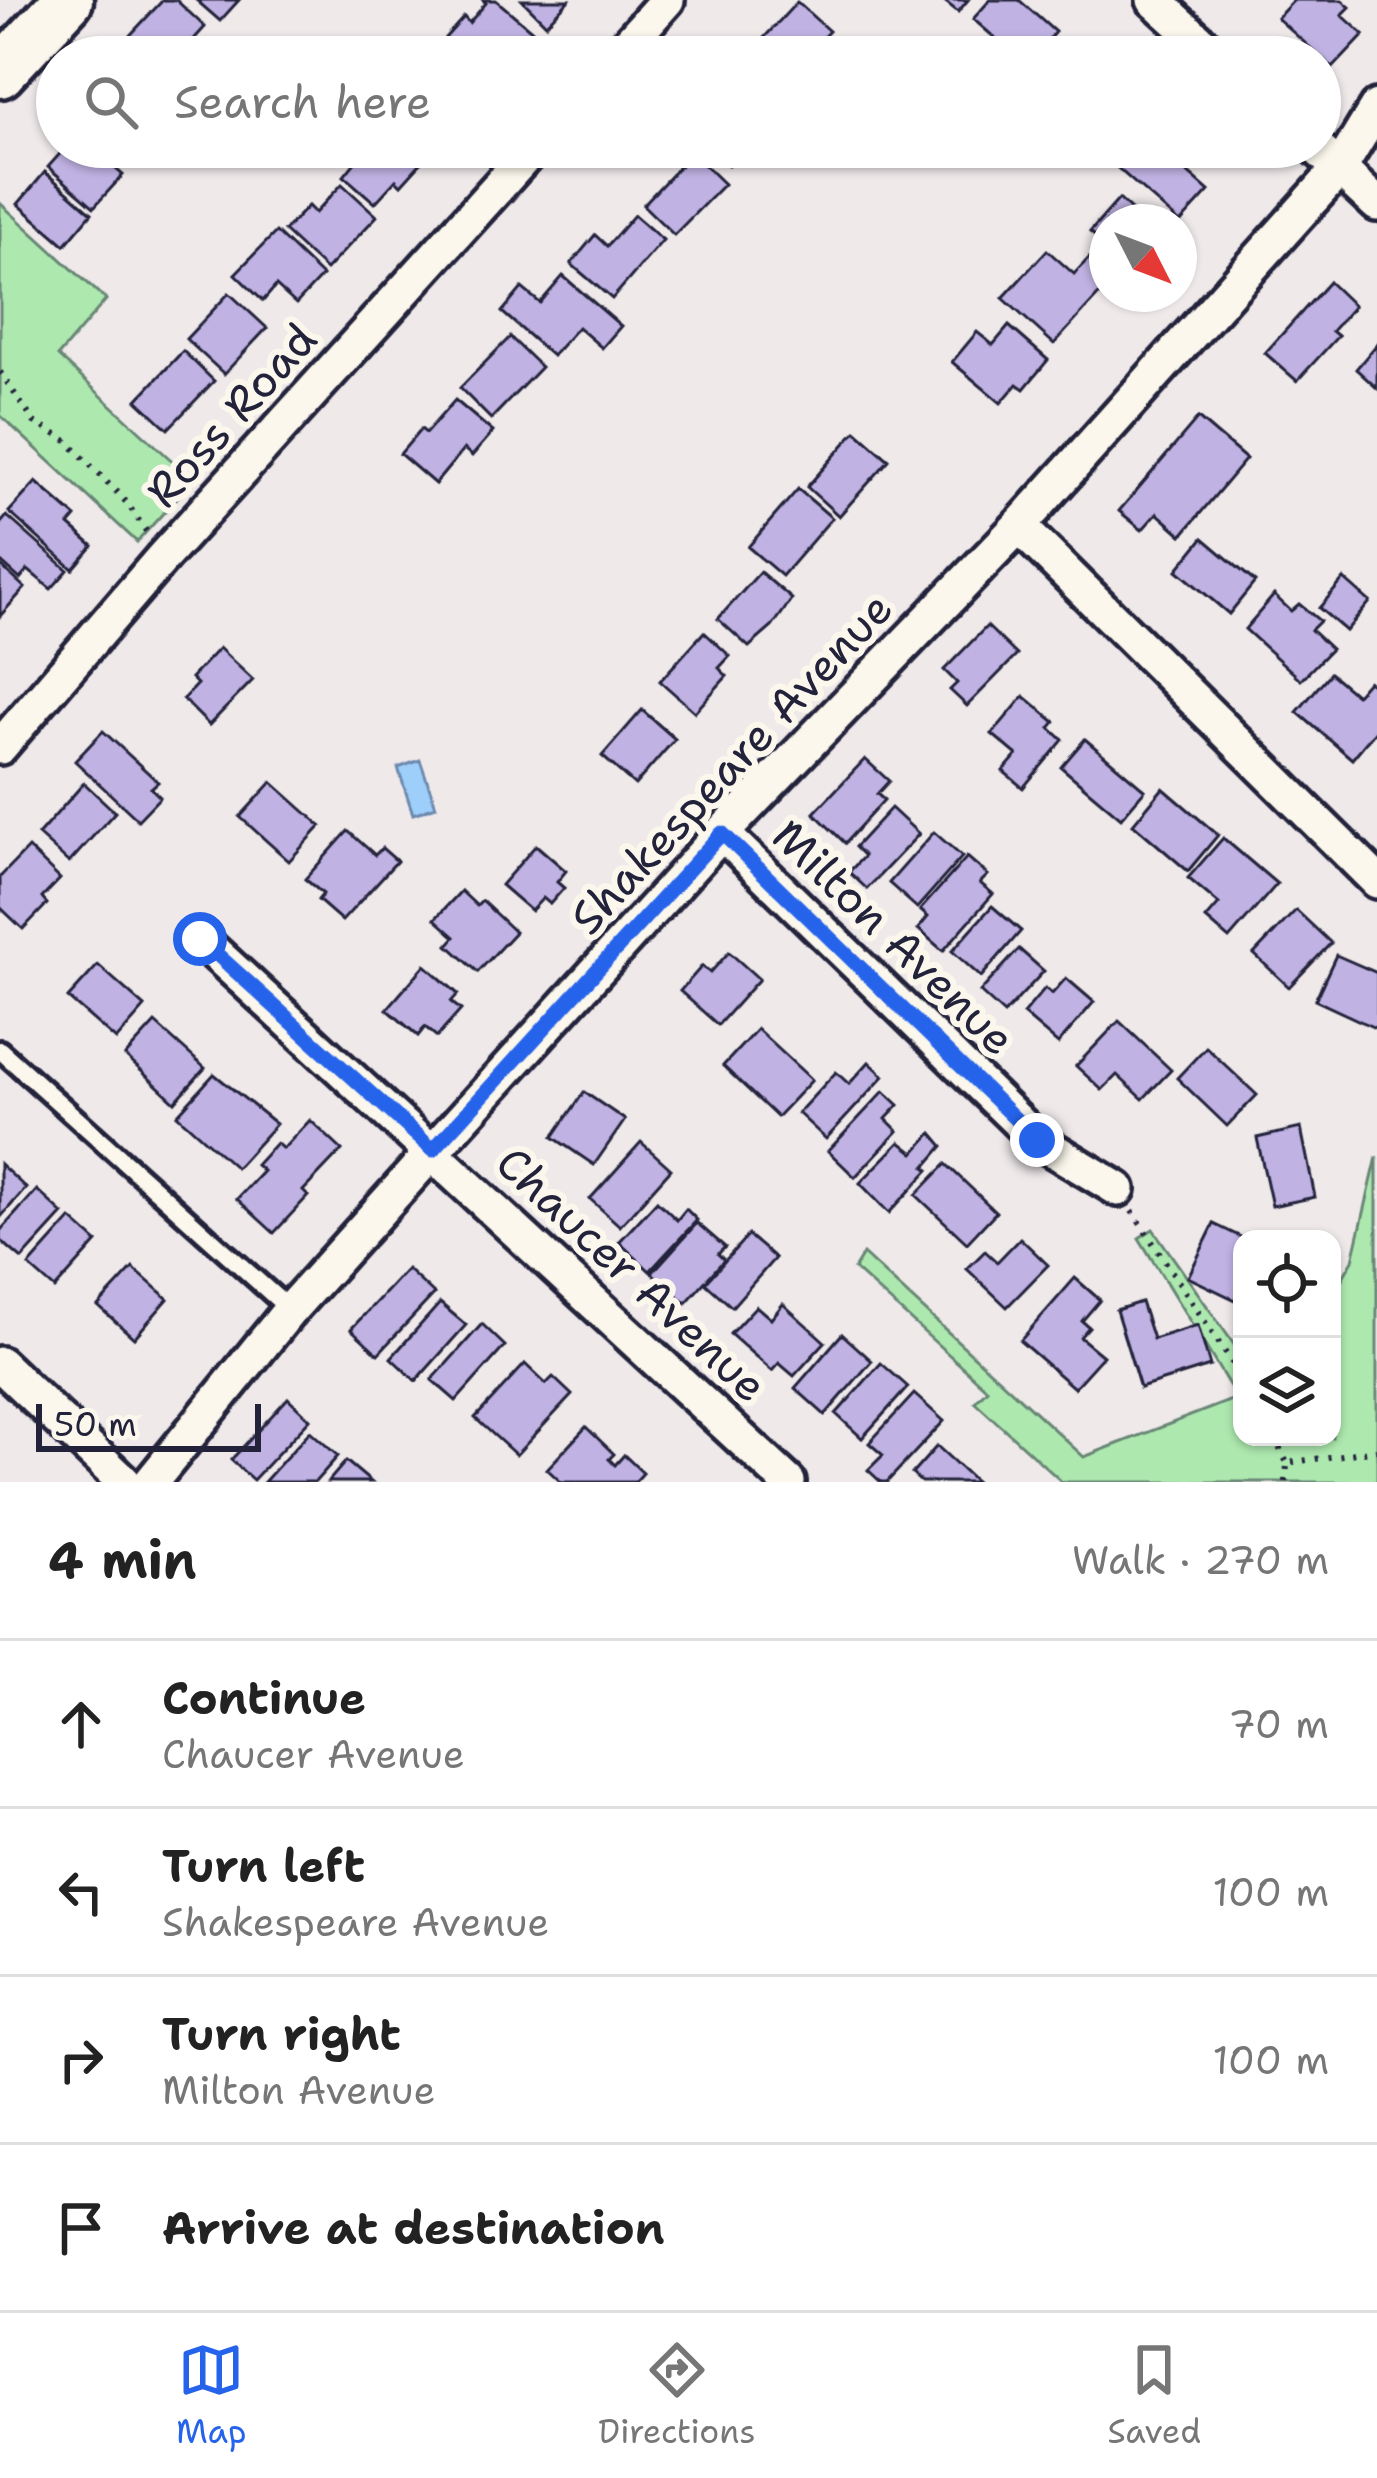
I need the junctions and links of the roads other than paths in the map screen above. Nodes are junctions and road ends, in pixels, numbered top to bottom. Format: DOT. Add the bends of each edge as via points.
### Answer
graph roads {
  1 [pos="68,0"];
  2 [pos="667,0"];
  3 [pos="1154,0"];
  4 [pos="635,36"];
  5 [pos="1193,36"];
  6 [pos="0,73"];
  7 [pos="1377,107"];
  8 [pos="1341,144"];
  9 [pos="515,168"];
  10 [pos="1320,168"];
  11 [pos="1339,168"];
  12 [pos="1377,204"];
  13 [pos="1019,526"];
  14 [pos="0,747"];
  15 [pos="722,833"];
  16 [pos="1377,881"];
  17 [pos="200,939"];
  18 [pos="0,1049"];
  19 [pos="433,1150"];
  20 [pos="1118,1190"];
  21 [pos="290,1310"];
  22 [pos="0,1364"];
  23 [pos="124,1482"];
  24 [pos="151,1482"];
  25 [pos="788,1482"];
  1 -- 6 [label="main road"];
  2 -- 4 [label="street"];
  3 -- 5 [label="street"];
  7 -- 8 [label="street, Shakespeare Avenue"];
  9 -- 14 [label="street, Ross Road"];
  10 -- 13 [label="street, Shakespeare Avenue"];
  11 -- 12 [label="street"];
  13 -- 15 [label="street, Shakespeare Avenue"];
  13 -- 16 [label="street"];
  15 -- 19 [label="street, Shakespeare Avenue"];
  15 -- 20 [label="street, Milton Avenue" via="1037,1140"];
  17 -- 19 [label="street, Chaucer Avenue"];
  18 -- 21 [label="lane"];
  19 -- 21 [label="street, Shakespeare Avenue"];
  19 -- 25 [label="street, Chaucer Avenue"];
  21 -- 24 [label="street, Shakespeare Avenue"];
  22 -- 23 [label="street"];
}
